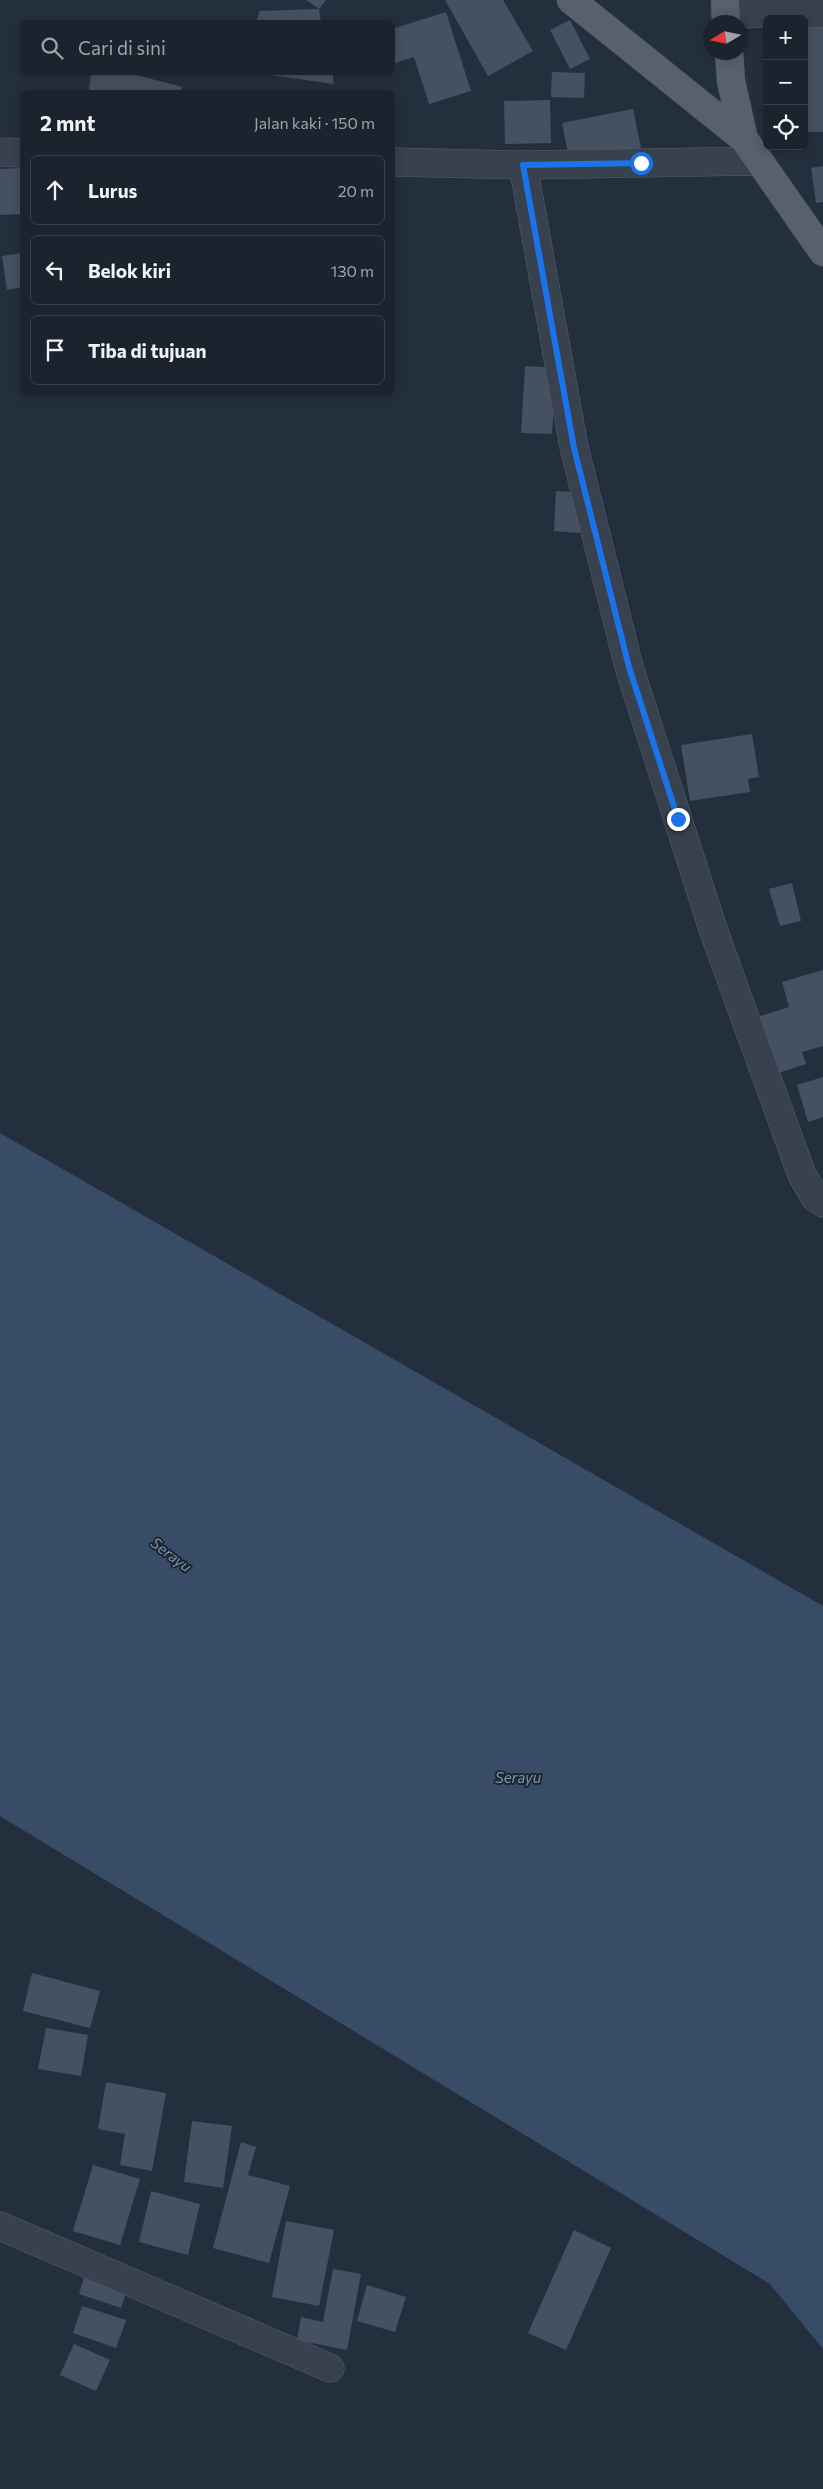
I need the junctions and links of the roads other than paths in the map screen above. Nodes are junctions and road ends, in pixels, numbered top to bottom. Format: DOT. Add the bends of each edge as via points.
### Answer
graph roads {
  1 [pos="571,0"];
  2 [pos="725,12"];
  3 [pos="823,13"];
  4 [pos="730,60"];
  5 [pos="751,150"];
  6 [pos="0,152"];
  7 [pos="20,153"];
  8 [pos="395,162"];
  9 [pos="523,165"];
  10 [pos="823,252"];
  11 [pos="823,1203"];
  12 [pos="0,2226"];
  13 [pos="330,2368"];
  1 -- 5 [label="main road"];
  2 -- 3 [label="street"];
  4 -- 5 [label="main road" via="732,81"];
  5 -- 9 [label="street"];
  5 -- 10 [label="main road"];
  6 -- 7 [label="street"];
  8 -- 9 [label="street"];
  9 -- 11 [label="street" via="574,448 629,667 714,932 768,1082 802,1175"];
  12 -- 13 [label="street"];
}
